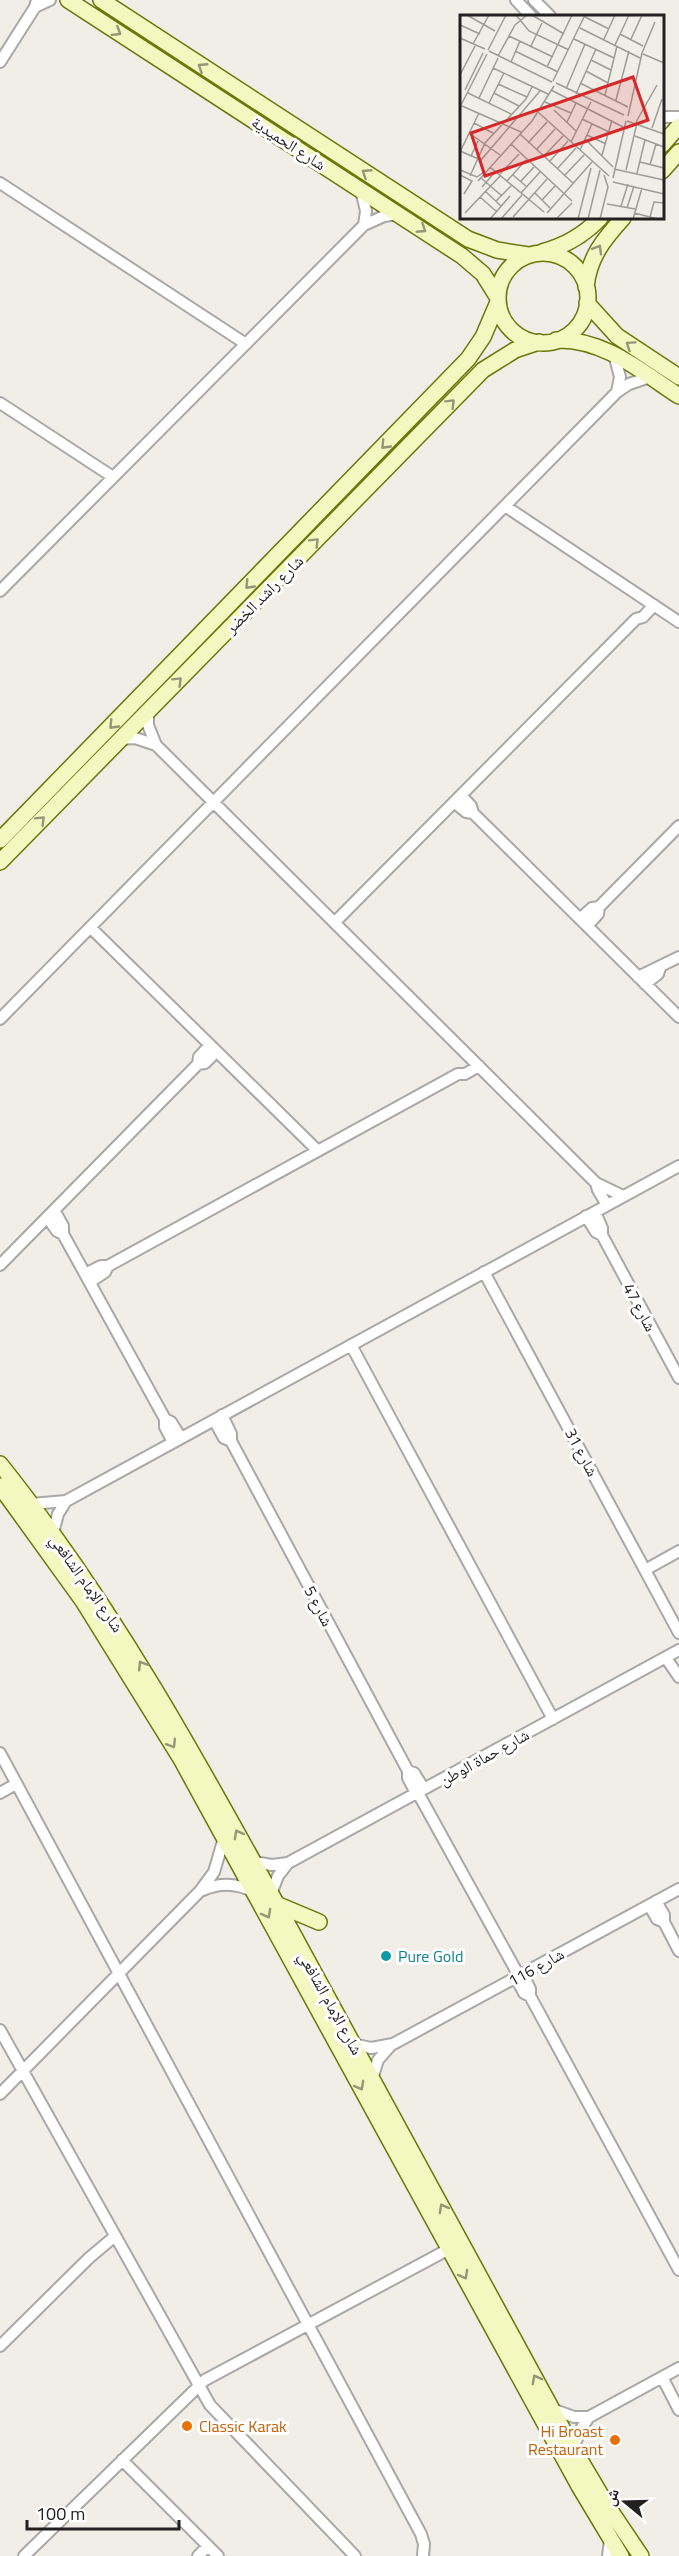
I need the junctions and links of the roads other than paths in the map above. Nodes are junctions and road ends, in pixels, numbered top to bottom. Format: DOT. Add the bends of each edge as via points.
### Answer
graph roads {
  1 [pos="50,0"];
  2 [pos="68,0"];
  3 [pos="101,0"];
  4 [pos="516,0"];
  5 [pos="534,0"];
  6 [pos="36,4"];
  7 [pos="530,15"];
  8 [pos="549,15"];
  9 [pos="0,62"];
  10 [pos="679,126"];
  11 [pos="664,144"];
  12 [pos="0,183"];
  13 [pos="361,190"];
  14 [pos="399,214"];
  15 [pos="599,219"];
  16 [pos="621,219"];
  17 [pos="364,225"];
  18 [pos="534,254"];
  19 [pos="586,287"];
  20 [pos="498,300"];
  21 [pos="587,303"];
  22 [pos="556,340"];
  23 [pos="538,342"];
  24 [pos="246,344"];
  25 [pos="614,354"];
  26 [pos="650,377"];
  27 [pos="679,377"];
  28 [pos="617,392"];
  29 [pos="679,396"];
  30 [pos="0,403"];
  31 [pos="113,477"];
  32 [pos="505,506"];
  33 [pos="0,591"];
  34 [pos="650,603"];
  35 [pos="679,622"];
  36 [pos="148,711"];
  37 [pos="121,739"];
  38 [pos="156,745"];
  39 [pos="458,798"];
  40 [pos="214,802"];
  41 [pos="679,826"];
  42 [pos="0,840"];
  43 [pos="0,862"];
  44 [pos="584,921"];
  45 [pos="335,922"];
  46 [pos="91,928"];
  47 [pos="679,957"];
  48 [pos="641,980"];
  49 [pos="679,1017"];
  50 [pos="0,1019"];
  51 [pos="213,1049"];
  52 [pos="476,1062"];
  53 [pos="317,1150"];
  54 [pos="679,1166"];
  55 [pos="597,1183"];
  56 [pos="623,1196"];
  57 [pos="607,1205"];
  58 [pos="50,1214"];
  59 [pos="590,1214"];
  60 [pos="0,1265"];
  61 [pos="484,1272"];
  62 [pos="87,1278"];
  63 [pos="351,1345"];
  64 [pos="679,1378"];
  65 [pos="218,1418"];
  66 [pos="177,1440"];
  67 [pos="0,1464"];
  68 [pos="0,1486"];
  69 [pos="66,1501"];
  70 [pos="31,1504"];
  71 [pos="53,1533"];
  72 [pos="679,1551"];
  73 [pos="645,1570"];
  74 [pos="679,1633"];
  75 [pos="674,1656"];
  76 [pos="679,1677"];
  77 [pos="553,1719"];
  78 [pos="0,1753"];
  79 [pos="16,1784"];
  80 [pos="0,1792"];
  81 [pos="419,1792"];
  82 [pos="224,1837"];
  83 [pos="253,1862"];
  84 [pos="288,1863"];
  85 [pos="679,1888"];
  86 [pos="200,1891"];
  87 [pos="255,1893"];
  88 [pos="274,1899"];
  89 [pos="653,1903"];
  90 [pos="319,1922"];
  91 [pos="679,1951"];
  92 [pos="118,1974"];
  93 [pos="519,1977"];
  94 [pos="0,2030"];
  95 [pos="353,2044"];
  96 [pos="393,2044"];
  97 [pos="23,2071"];
  98 [pos="372,2079"];
  99 [pos="0,2094"];
  100 [pos="114,2237"];
  101 [pos="449,2249"];
  102 [pos="679,2270"];
  103 [pos="307,2325"];
  104 [pos="0,2346"];
  105 [pos="679,2368"];
  106 [pos="662,2377"];
  107 [pos="198,2385"];
  108 [pos="552,2409"];
  109 [pos="679,2410"];
  110 [pos="589,2417"];
  111 [pos="573,2448"];
  112 [pos="122,2460"];
  113 [pos="610,2540"];
  114 [pos="208,2546"];
  115 [pos="24,2556"];
  116 [pos="198,2556"];
  117 [pos="218,2556"];
  118 [pos="355,2556"];
  119 [pos="423,2556"];
  120 [pos="608,2556"];
  121 [pos="621,2556"];
  122 [pos="641,2556"];
  1 -- 6 [label="street"];
  2 -- 13 [label="street, شارع الحميدية, one-way"];
  18 -- 3 [label="street, شارع الحميدية, one-way" via="497,250 468,239"];
  4 -- 7 [label="street"];
  5 -- 8 [label="street"];
  6 -- 9 [label="street"];
  10 -- 11 [label="street"];
  12 -- 24 [label="street"];
  13 -- 14 [label="street, شارع الحميدية"];
  13 -- 17 [label="street" via="366,211"];
  14 -- 17 [label="street"];
  14 -- 20 [label="street, شارع الحميدية, one-way" via="473,264"];
  15 -- 18 [label="street" via="572,241"];
  19 -- 16 [label="street, one-way" via="596,250"];
  17 -- 24 [label="street"];
  18 -- 19 [label="street" via="551,253 570,262"];
  18 -- 20 [label="street" via="510,267 499,287"];
  19 -- 21 [label="street"];
  20 -- 23 [label="street" via="501,314 516,334"];
  20 -- 42 [label="street, شارع راشد الخضر, one-way" via="483,338 468,358"];
  21 -- 22 [label="street" via="577,326"];
  27 -- 21 [label="street, one-way" via="617,336"];
  22 -- 23 [label="street"];
  22 -- 25 [label="street" via="586,343"];
  36 -- 23 [label="street, شارع راشد الخضر, one-way" via="483,370 515,350"];
  24 -- 31 [label="street"];
  25 -- 26 [label="street"];
  25 -- 28 [label="street" via="620,377"];
  26 -- 28 [label="street"];
  26 -- 29 [label="street"];
  28 -- 32 [label="street"];
  30 -- 31 [label="street"];
  31 -- 33 [label="street"];
  32 -- 34 [label="street"];
  32 -- 40 [label="street"];
  34 -- 35 [label="street"];
  34 -- 39 [label="street" via="643,617 636,619"];
  36 -- 37 [label="street, شارع راشد الخضر"];
  36 -- 38 [label="street"];
  37 -- 38 [label="street" via="135,738"];
  43 -- 37 [label="street, شارع راشد الخضر, one-way"];
  38 -- 40 [label="street"];
  39 -- 44 [label="street" via="471,806 473,813"];
  39 -- 45 [label="street"];
  40 -- 45 [label="street"];
  40 -- 46 [label="street"];
  41 -- 44 [label="street" via="599,907 592,908"];
  44 -- 48 [label="street"];
  45 -- 52 [label="street"];
  46 -- 50 [label="street"];
  46 -- 51 [label="street"];
  47 -- 48 [label="street" via="660,968 658,974"];
  48 -- 49 [label="street"];
  51 -- 53 [label="street"];
  51 -- 58 [label="street" via="199,1057 198,1064"];
  52 -- 53 [label="street" via="465,1074 458,1074"];
  52 -- 55 [label="street"];
  53 -- 62 [label="street" via="108,1266 101,1266"];
  54 -- 56 [label="street"];
  55 -- 56 [label="street"];
  55 -- 57 [label="street"];
  56 -- 57 [label="street"];
  57 -- 59 [label="street"];
  58 -- 60 [label="street"];
  58 -- 62 [label="street"];
  59 -- 61 [label="street"];
  59 -- 64 [label="street, شارع 47" via="596,1232 602,1235"];
  61 -- 63 [label="street"];
  61 -- 73 [label="street, شارع 31"];
  62 -- 66 [label="street" via="165,1419 165,1427"];
  63 -- 65 [label="street"];
  63 -- 77 [label="street"];
  65 -- 66 [label="street"];
  65 -- 81 [label="street, شارع 5" via="224,1438 231,1441 408,1771 414,1773"];
  66 -- 69 [label="street"];
  67 -- 70 [label="street, شارع الإمام الشافعي"];
  68 -- 82 [label="street, شارع الإمام الشافعي, one-way" via="112,1644"];
  69 -- 70 [label="street"];
  69 -- 71 [label="street"];
  70 -- 71 [label="street, شارع الإمام الشافعي"];
  83 -- 71 [label="street, شارع الإمام الشافعي, one-way" via="151,1680"];
  72 -- 73 [label="street"];
  73 -- 74 [label="street, شارع 31"];
  75 -- 76 [label="street"];
  75 -- 77 [label="street, شارع حماة الوطن"];
  77 -- 81 [label="street, شارع حماة الوطن"];
  78 -- 79 [label="street"];
  79 -- 80 [label="street"];
  79 -- 92 [label="street"];
  81 -- 84 [label="street, شارع حماة الوطن"];
  81 -- 93 [label="street, شارع 5"];
  82 -- 86 [label="street" via="214,1872"];
  82 -- 87 [label="street, شارع الإمام الشافعي"];
  83 -- 84 [label="street, شارع حماة الوطن"];
  83 -- 88 [label="street, شارع الإمام الشافعي"];
  84 -- 88 [label="street" via="278,1876"];
  85 -- 89 [label="street, شارع 116"];
  86 -- 87 [label="street" via="233,1884"];
  86 -- 92 [label="street"];
  87 -- 101 [label="street, شارع الإمام الشافعي, one-way"];
  88 -- 90 [label="street"];
  88 -- 95 [label="street, شارع الإمام الشافعي"];
  89 -- 91 [label="street" via="657,1919 664,1923"];
  89 -- 93 [label="street, شارع 116"];
  92 -- 97 [label="street"];
  92 -- 103 [label="street"];
  93 -- 96 [label="street, شارع 116"];
  93 -- 102 [label="street, شارع 5" via="524,1993 530,1996"];
  94 -- 97 [label="street"];
  95 -- 96 [label="street, شارع 116" via="370,2048"];
  95 -- 98 [label="street, شارع الإمام الشافعي"];
  96 -- 98 [label="street, شارع 116" via="378,2060"];
  97 -- 99 [label="street"];
  97 -- 100 [label="street"];
  108 -- 98 [label="street, شارع الإمام الشافعي, one-way"];
  100 -- 104 [label="street"];
  100 -- 107 [label="street"];
  101 -- 103 [label="street"];
  101 -- 113 [label="street, شارع الإمام الشافعي, one-way"];
  103 -- 107 [label="street"];
  103 -- 119 [label="street" via="420,2534"];
  105 -- 106 [label="street"];
  106 -- 109 [label="street"];
  106 -- 110 [label="street"];
  107 -- 112 [label="street"];
  107 -- 118 [label="street" via="225,2423"];
  108 -- 110 [label="street" via="574,2417"];
  108 -- 111 [label="street, شارع الإمام الشافعي"];
  110 -- 111 [label="street"];
  111 -- 122 [label="street, شارع الإمام الشافعي"];
  112 -- 114 [label="street"];
  112 -- 115 [label="street"];
  113 -- 120 [label="street"];
  113 -- 121 [label="street, شارع الإمام الشافعي"];
  114 -- 116 [label="street"];
  114 -- 117 [label="street"];
}
